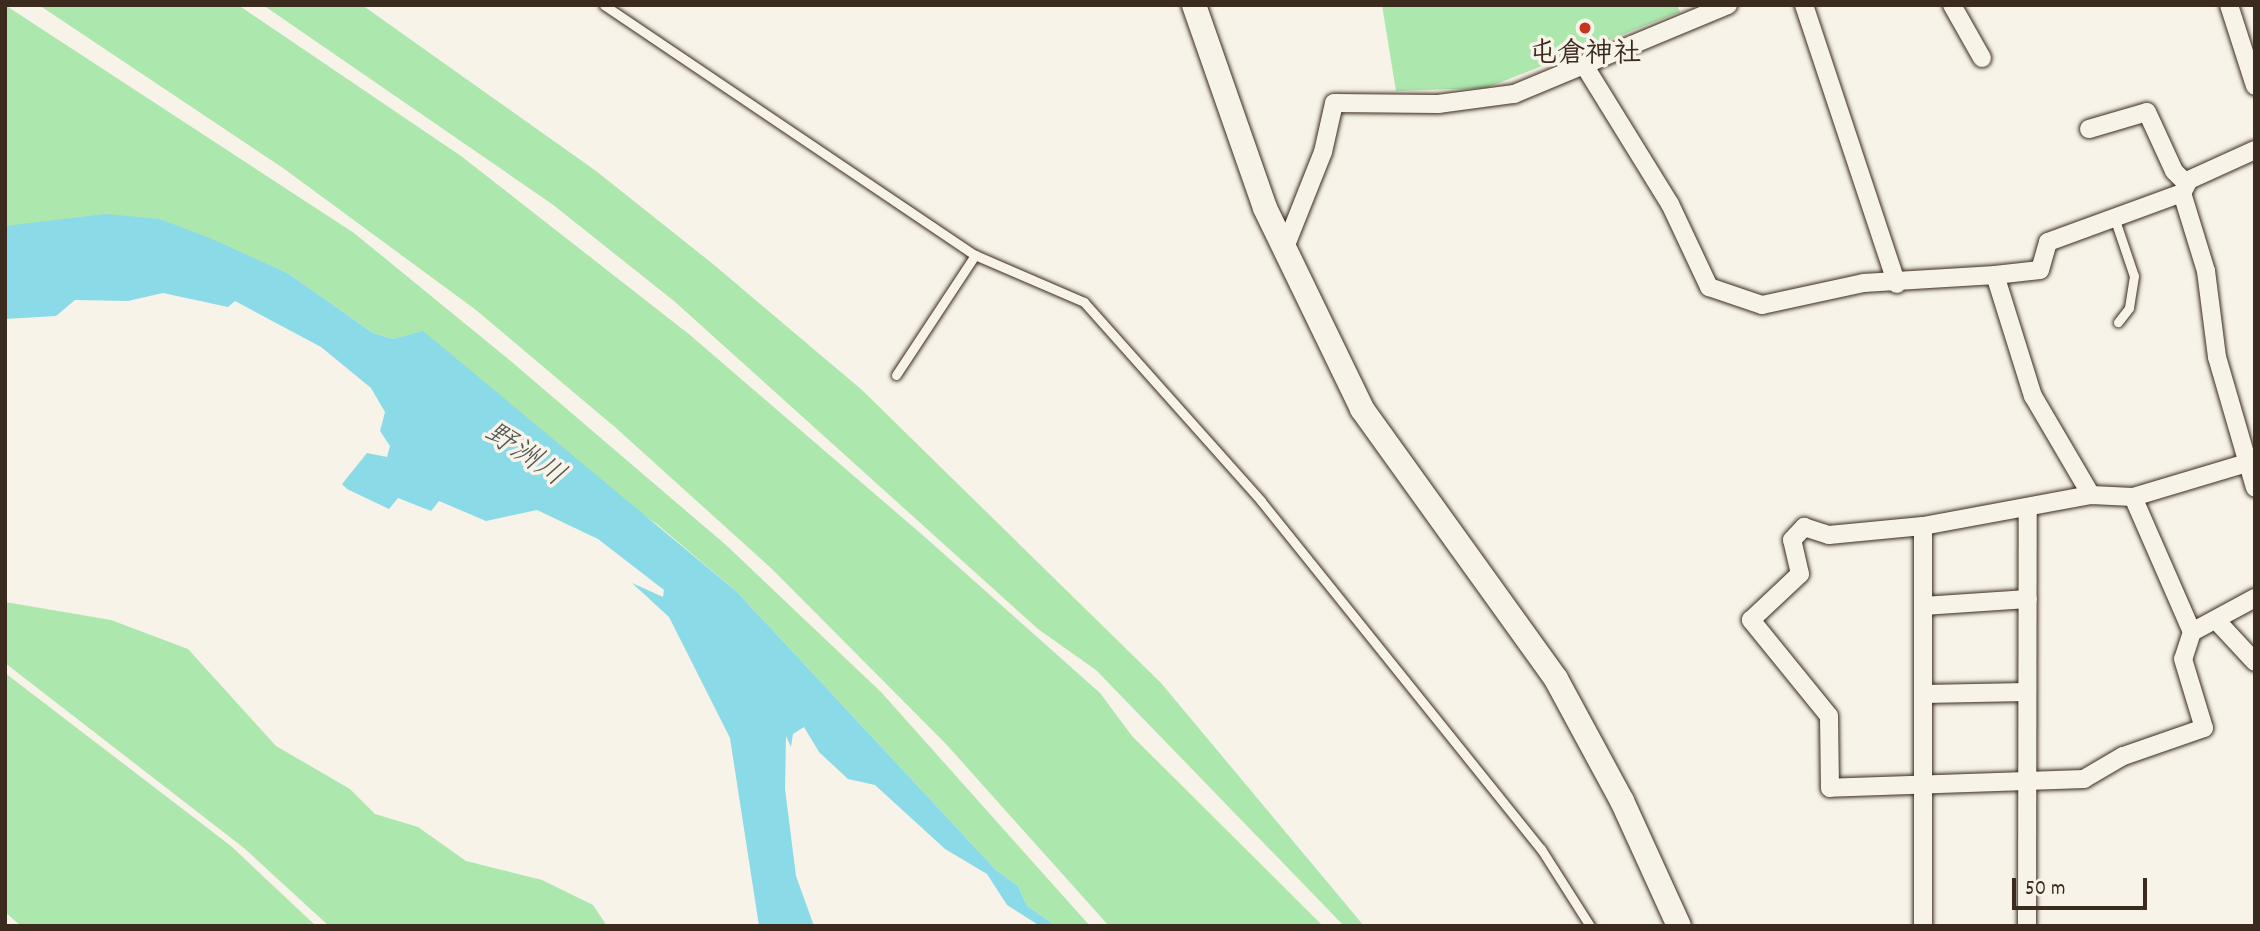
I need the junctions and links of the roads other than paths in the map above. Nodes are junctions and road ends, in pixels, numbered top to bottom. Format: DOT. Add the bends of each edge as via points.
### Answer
graph roads {
  1 [pos="604,5"];
  2 [pos="1194,5"];
  3 [pos="1728,5"];
  4 [pos="1804,5"];
  5 [pos="1952,5"];
  6 [pos="2229,5"];
  7 [pos="1982,58"];
  8 [pos="1584,65"];
  9 [pos="2255,86"];
  10 [pos="2089,129"];
  11 [pos="2255,150"];
  12 [pos="2184,188"];
  13 [pos="2114,217"];
  14 [pos="1284,250"];
  15 [pos="975,255"];
  16 [pos="1995,275"];
  17 [pos="1897,284"];
  18 [pos="2118,322"];
  19 [pos="895,375"];
  20 [pos="2247,463"];
  21 [pos="2255,488"];
  22 [pos="2091,495"];
  23 [pos="2133,496"];
  24 [pos="2028,507"];
  25 [pos="1923,526"];
  26 [pos="2255,598"];
  27 [pos="2028,599"];
  28 [pos="1923,606"];
  29 [pos="2216,620"];
  30 [pos="2192,632"];
  31 [pos="2255,662"];
  32 [pos="2027,692"];
  33 [pos="1924,694"];
  34 [pos="2027,785"];
  35 [pos="1925,786"];
  36 [pos="1590,926"];
  37 [pos="1679,926"];
  38 [pos="1923,926"];
  39 [pos="2027,926"];
  1 -- 15 [label="lane"];
  2 -- 14 [label="street"];
  3 -- 8 [label="street"];
  4 -- 17 [label="street"];
  5 -- 7 [label="street"];
  6 -- 9 [label="street"];
  8 -- 14 [label="street" via="1514,94 1471,102 1334,103 1323,152"];
  8 -- 17 [label="street" via="1671,204 1709,288 1762,305 1815,290"];
  10 -- 12 [label="street" via="2147,112"];
  11 -- 12 [label="street"];
  12 -- 13 [label="street"];
  12 -- 20 [label="street"];
  13 -- 16 [label="street" via="2048,242 2040,270"];
  13 -- 18 [label="lane" via="2134,276 2129,308"];
  14 -- 37 [label="street" via="1362,409 1556,679 1622,801"];
  15 -- 19 [label="lane"];
  15 -- 36 [label="lane" via="1084,302 1121,337 1541,849"];
  16 -- 17 [label="street"];
  16 -- 22 [label="street" via="2033,396"];
  20 -- 21 [label="street"];
  20 -- 23 [label="street"];
  22 -- 23 [label="street"];
  22 -- 24 [label="street"];
  23 -- 30 [label="street"];
  24 -- 25 [label="street"];
  24 -- 27 [label="street"];
  25 -- 28 [label="street"];
  25 -- 35 [label="street" via="1829,535 1804,527 1792,540 1800,574 1751,620 1829,716 1830,788"];
  26 -- 29 [label="street"];
  27 -- 28 [label="street"];
  27 -- 32 [label="street"];
  28 -- 33 [label="street"];
  29 -- 30 [label="street"];
  29 -- 31 [label="street"];
  30 -- 34 [label="street" via="2182,645 2183,659 2204,728 2123,757 2084,779"];
  32 -- 33 [label="street"];
  32 -- 34 [label="street"];
  33 -- 35 [label="street"];
  34 -- 35 [label="street"];
  34 -- 39 [label="street"];
  35 -- 38 [label="street"];
}
